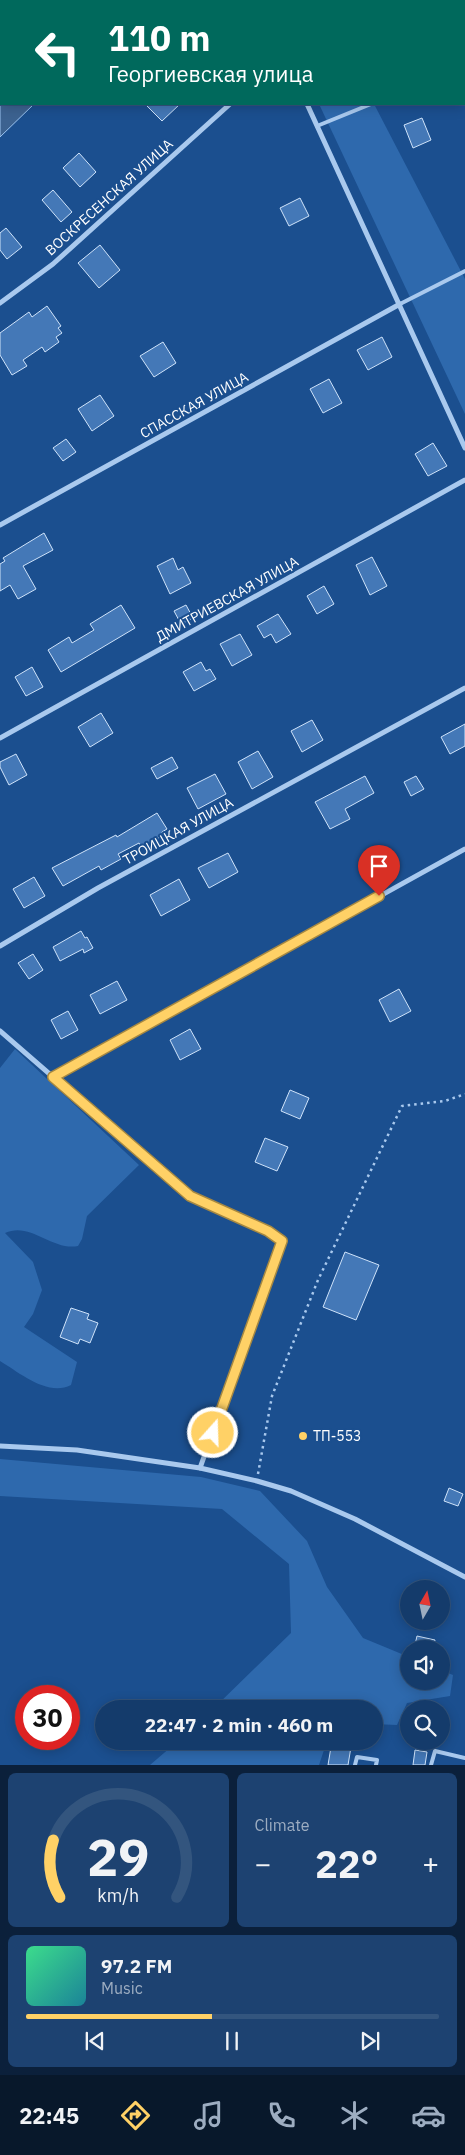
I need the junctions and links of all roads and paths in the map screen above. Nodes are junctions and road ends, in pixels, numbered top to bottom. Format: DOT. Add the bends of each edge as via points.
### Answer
graph roads {
  1 [pos="229,105"];
  2 [pos="307,105"];
  3 [pos="369,105"];
  4 [pos="317,126"];
  5 [pos="465,271"];
  6 [pos="0,303"];
  7 [pos="400,304"];
  8 [pos="465,448"];
  9 [pos="465,480"];
  10 [pos="0,526"];
  11 [pos="465,688"];
  12 [pos="0,738"];
  13 [pos="465,849"];
  14 [pos="0,946"];
  15 [pos="0,1031"];
  16 [pos="53,1077"];
  17 [pos="465,1094"];
  18 [pos="0,1446"];
  19 [pos="200,1468"];
  20 [pos="257,1481"];
  21 [pos="465,1577"];
  22 [pos="465,1758"];
  23 [pos="355,1765"];
  24 [pos="376,1765"];
  25 [pos="431,1765"];
  1 -- 6 [label="street, ВОСКРЕСЕНСКАЯ УЛИЦА" via="52,264"];
  2 -- 4 [label="street"];
  3 -- 4 [label="lane"];
  4 -- 7 [label="street"];
  5 -- 7 [label="lane"];
  7 -- 8 [label="street"];
  7 -- 10 [label="street, СПАССКАЯ УЛИЦА"];
  9 -- 12 [label="street, ДМИТРИЕВСКАЯ УЛИЦА"];
  11 -- 14 [label="street, ТРОИЦКАЯ УЛИЦА" via="107,883"];
  13 -- 16 [label="street"];
  15 -- 16 [label="street"];
  16 -- 19 [label="street" via="190,1196 268,1231 282,1241"];
  17 -- 20 [label="path" via="444,1101 402,1106 318,1280 272,1396"];
  18 -- 19 [label="street" via="77,1450"];
  19 -- 20 [label="street"];
  20 -- 21 [label="street" via="291,1491 355,1518"];
  22 -- 25 [label="lane" via="435,1751"];
  23 -- 24 [label="lane" via="357,1757 377,1760"];
}
